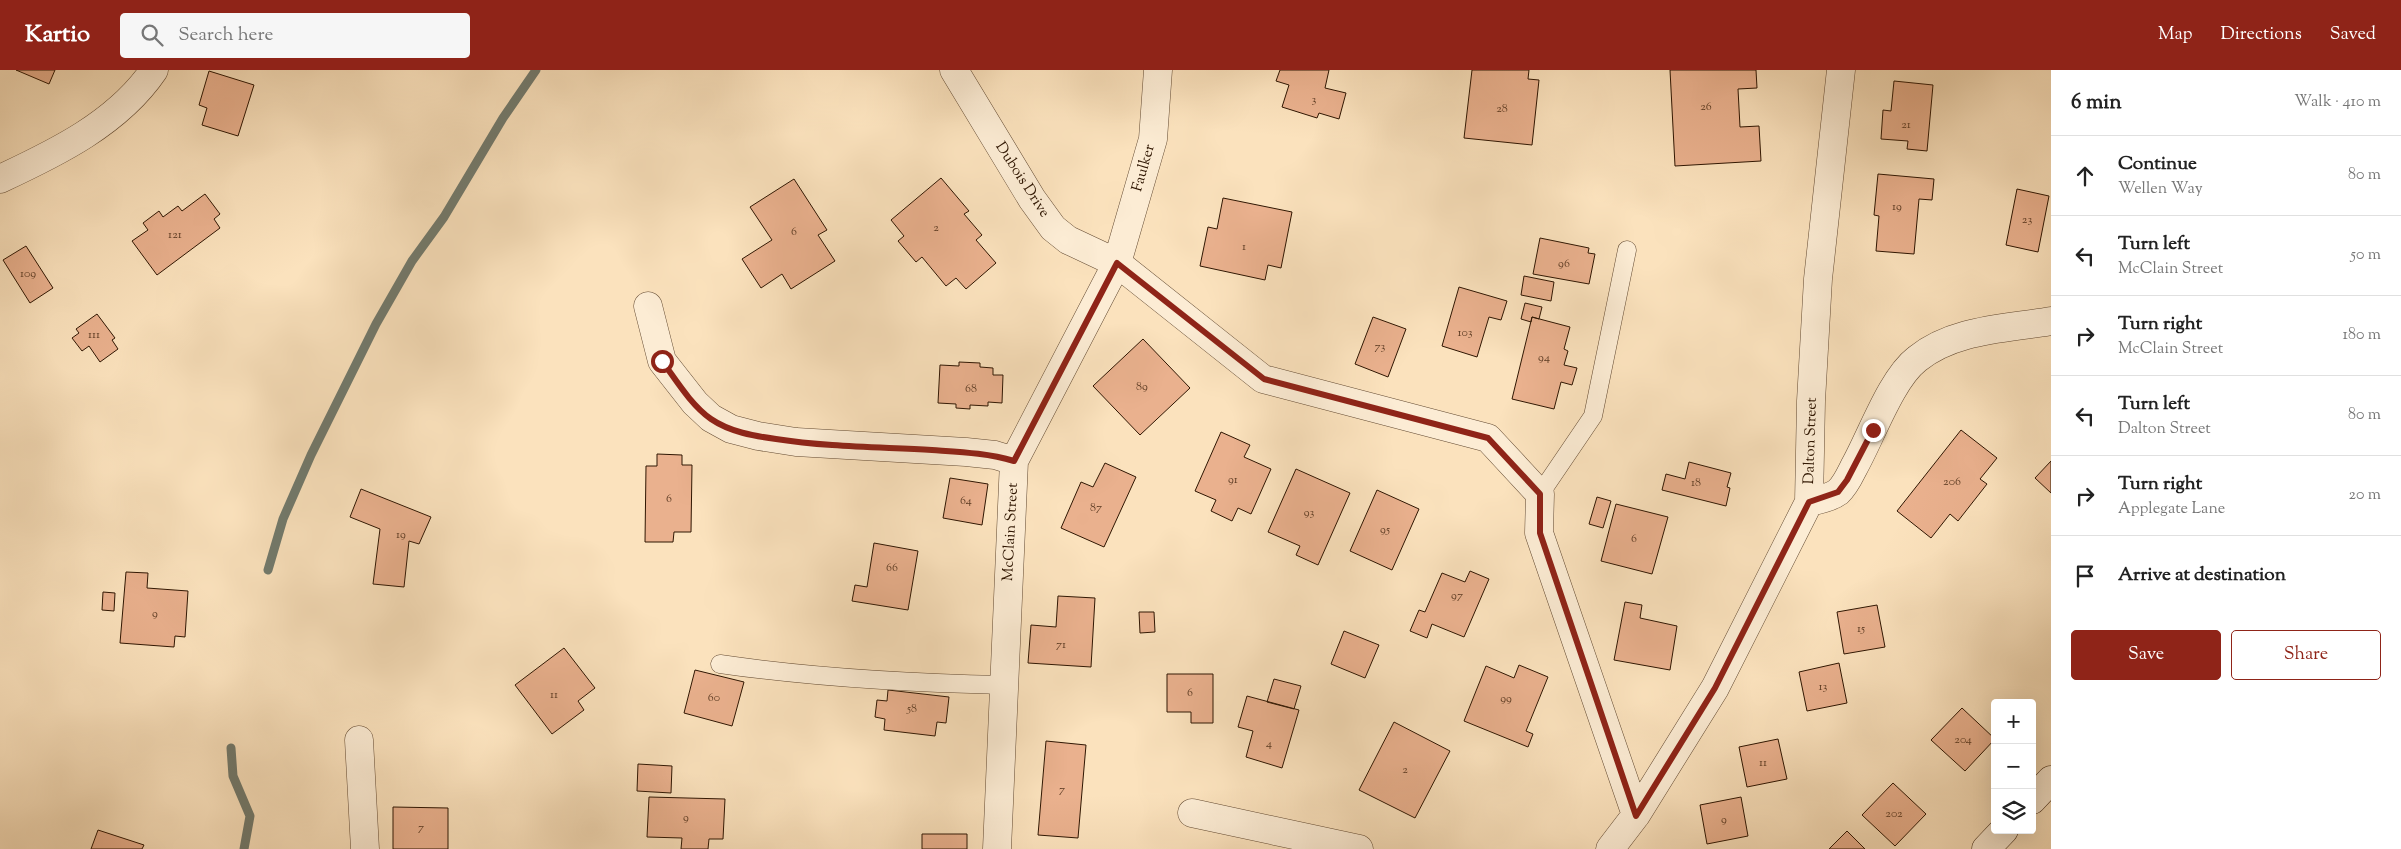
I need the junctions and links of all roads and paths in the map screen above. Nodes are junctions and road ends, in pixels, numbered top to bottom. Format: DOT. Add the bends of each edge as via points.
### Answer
graph roads {
  1 [pos="154,70"];
  2 [pos="954,70"];
  3 [pos="1158,70"];
  4 [pos="1840,70"];
  5 [pos="0,179"];
  6 [pos="1628,250"];
  7 [pos="1117,263"];
  8 [pos="648,306"];
  9 [pos="2051,321"];
  10 [pos="1014,461"];
  11 [pos="1540,494"];
  12 [pos="1809,502"];
  13 [pos="720,664"];
  14 [pos="1004,685"];
  15 [pos="359,740"];
  16 [pos="2051,780"];
  17 [pos="2036,796"];
  18 [pos="1192,814"];
  19 [pos="1636,816"];
  20 [pos="2000,834"];
  21 [pos="365,849"];
  22 [pos="997,849"];
  23 [pos="1359,849"];
  24 [pos="1610,849"];
  25 [pos="1986,849"];
  1 -- 5 [label="street" via="144,84 92,132 47,158"];
  2 -- 7 [label="street, Dubois Drive" via="1053,228 1068,240"];
  3 -- 7 [label="street, Faulker" via="1153,139"];
  4 -- 12 [label="street, Dalton Street" via="1818,279"];
  6 -- 11 [label="lane" via="1593,416"];
  7 -- 10 [label="street, McClain Street"];
  7 -- 11 [label="street" via="1264,379 1488,438"];
  8 -- 10 [label="street" via="662,361 695,403 711,418 731,429 796,442 966,452"];
  9 -- 12 [label="street" via="1956,337 1916,360 1882,411 1838,492"];
  10 -- 14 [label="street, McClain Street"];
  11 -- 19 [label="street" via="1540,533"];
  12 -- 19 [label="street, Dalton Street" via="1715,688"];
  13 -- 14 [label="lane" via="797,676"];
  14 -- 22 [label="street, McClain Street"];
  15 -- 21 [label="street"];
  16 -- 17 [label="street"];
  18 -- 23 [label="street"];
  19 -- 24 [label="street, Dalton Street"];
  20 -- 25 [label="street"];
}
